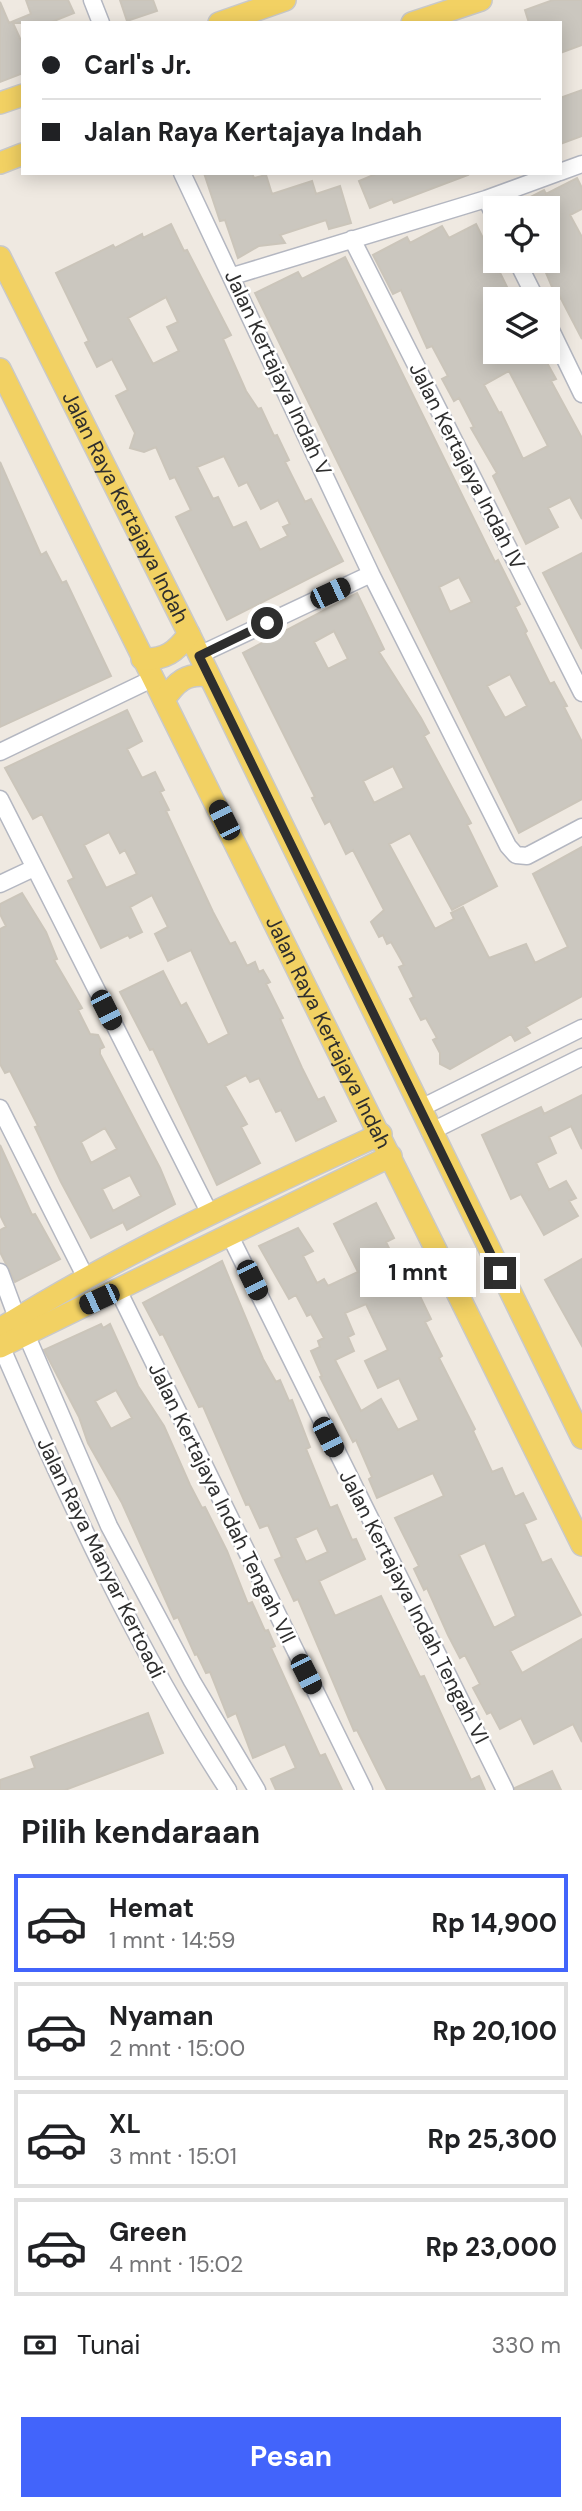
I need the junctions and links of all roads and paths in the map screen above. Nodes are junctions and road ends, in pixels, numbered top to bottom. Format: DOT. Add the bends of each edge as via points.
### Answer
graph roads {
  1 [pos="92,0"];
  2 [pos="285,0"];
  3 [pos="481,0"];
  4 [pos="100,21"];
  5 [pos="225,21"];
  6 [pos="418,21"];
  7 [pos="21,95"];
  8 [pos="0,103"];
  9 [pos="21,155"];
  10 [pos="0,163"];
  11 [pos="582,164"];
  12 [pos="562,172"];
  13 [pos="183,175"];
  14 [pos="552,175"];
  15 [pos="492,196"];
  16 [pos="483,199"];
  17 [pos="352,239"];
  18 [pos="0,257"];
  19 [pos="233,276"];
  20 [pos="560,343"];
  21 [pos="576,368"];
  22 [pos="0,369"];
  23 [pos="582,394"];
  24 [pos="371,574"];
  25 [pos="189,634"];
  26 [pos="199,656"];
  27 [pos="142,659"];
  28 [pos="209,676"];
  29 [pos="152,679"];
  30 [pos="582,693"];
  31 [pos="164,700"];
  32 [pos="0,752"];
  33 [pos="0,799"];
  34 [pos="582,827"];
  35 [pos="34,868"];
  36 [pos="0,884"];
  37 [pos="582,1028"];
  38 [pos="582,1057"];
  39 [pos="0,1108"];
  40 [pos="419,1109"];
  41 [pos="430,1132"];
  42 [pos="381,1134"];
  43 [pos="391,1156"];
  44 [pos="325,1160"];
  45 [pos="337,1183"];
  46 [pos="210,1214"];
  47 [pos="230,1236"];
  48 [pos="0,1272"];
  49 [pos="86,1278"];
  50 [pos="118,1290"];
  51 [pos="56,1307"];
  52 [pos="10,1334"];
  53 [pos="582,1437"];
  54 [pos="582,1545"];
  55 [pos="222,1758"];
  56 [pos="228,1790"];
  57 [pos="257,1790"];
  58 [pos="364,1790"];
  59 [pos="505,1790"];
  1 -- 4 [label="street"];
  2 -- 5 [label="main road"];
  3 -- 6 [label="main road"];
  7 -- 8 [label="main road"];
  9 -- 10 [label="main road"];
  11 -- 12 [label="street"];
  13 -- 19 [label="street, Jalan Kertajaya Indah V"];
  14 -- 15 [label="street"];
  16 -- 17 [label="street"];
  17 -- 19 [label="street"];
  17 -- 30 [label="street, Jalan Kertajaya Indah IV"];
  18 -- 25 [label="main road, Jalan Raya Kertajaya Indah"];
  19 -- 24 [label="street, Jalan Kertajaya Indah V"];
  20 -- 21 [label="street"];
  21 -- 23 [label="street"];
  22 -- 27 [label="main road, Jalan Raya Kertajaya Indah"];
  24 -- 26 [label="street"];
  24 -- 34 [label="street, Jalan Kertajaya Indah V" via="508,846 516,855 527,856"];
  25 -- 26 [label="main road, Jalan Raya Kertajaya Indah"];
  25 -- 27 [label="main road" via="168,656"];
  26 -- 28 [label="main road, Jalan Raya Kertajaya Indah"];
  27 -- 29 [label="main road, Jalan Raya Kertajaya Indah"];
  28 -- 31 [label="main road" via="184,678"];
  28 -- 40 [label="main road, Jalan Raya Kertajaya Indah"];
  29 -- 31 [label="main road, Jalan Raya Kertajaya Indah"];
  29 -- 32 [label="street"];
  31 -- 42 [label="main road, Jalan Raya Kertajaya Indah"];
  33 -- 35 [label="street"];
  35 -- 36 [label="street"];
  35 -- 46 [label="street"];
  37 -- 40 [label="street"];
  38 -- 41 [label="street"];
  39 -- 49 [label="street"];
  40 -- 41 [label="main road, Jalan Raya Kertajaya Indah"];
  41 -- 53 [label="main road, Jalan Raya Kertajaya Indah"];
  42 -- 43 [label="main road, Jalan Raya Kertajaya Indah"];
  42 -- 44 [label="main road"];
  43 -- 45 [label="main road"];
  43 -- 54 [label="main road, Jalan Raya Kertajaya Indah"];
  44 -- 45 [label="main road"];
  44 -- 46 [label="main road"];
  45 -- 47 [label="main road"];
  46 -- 49 [label="main road"];
  47 -- 50 [label="main road"];
  47 -- 59 [label="street, Jalan Kertajaya Indah Tengah VI"];
  48 -- 52 [label="street"];
  49 -- 51 [label="main road"];
  50 -- 51 [label="main road"];
  50 -- 58 [label="street, Jalan Kertajaya Indah Tengah VII"];
  51 -- 52 [label="main road"];
  52 -- 55 [label="street, Jalan Raya Manyar Kertoadi"];
  52 -- 55 [label="street, Jalan Raya Manyar Kertoadi" via="91,1544 168,1693"];
  55 -- 56 [label="street, Jalan Raya Manyar Kertoadi"];
  55 -- 57 [label="street, Jalan Raya Manyar Kertoadi"];
}
